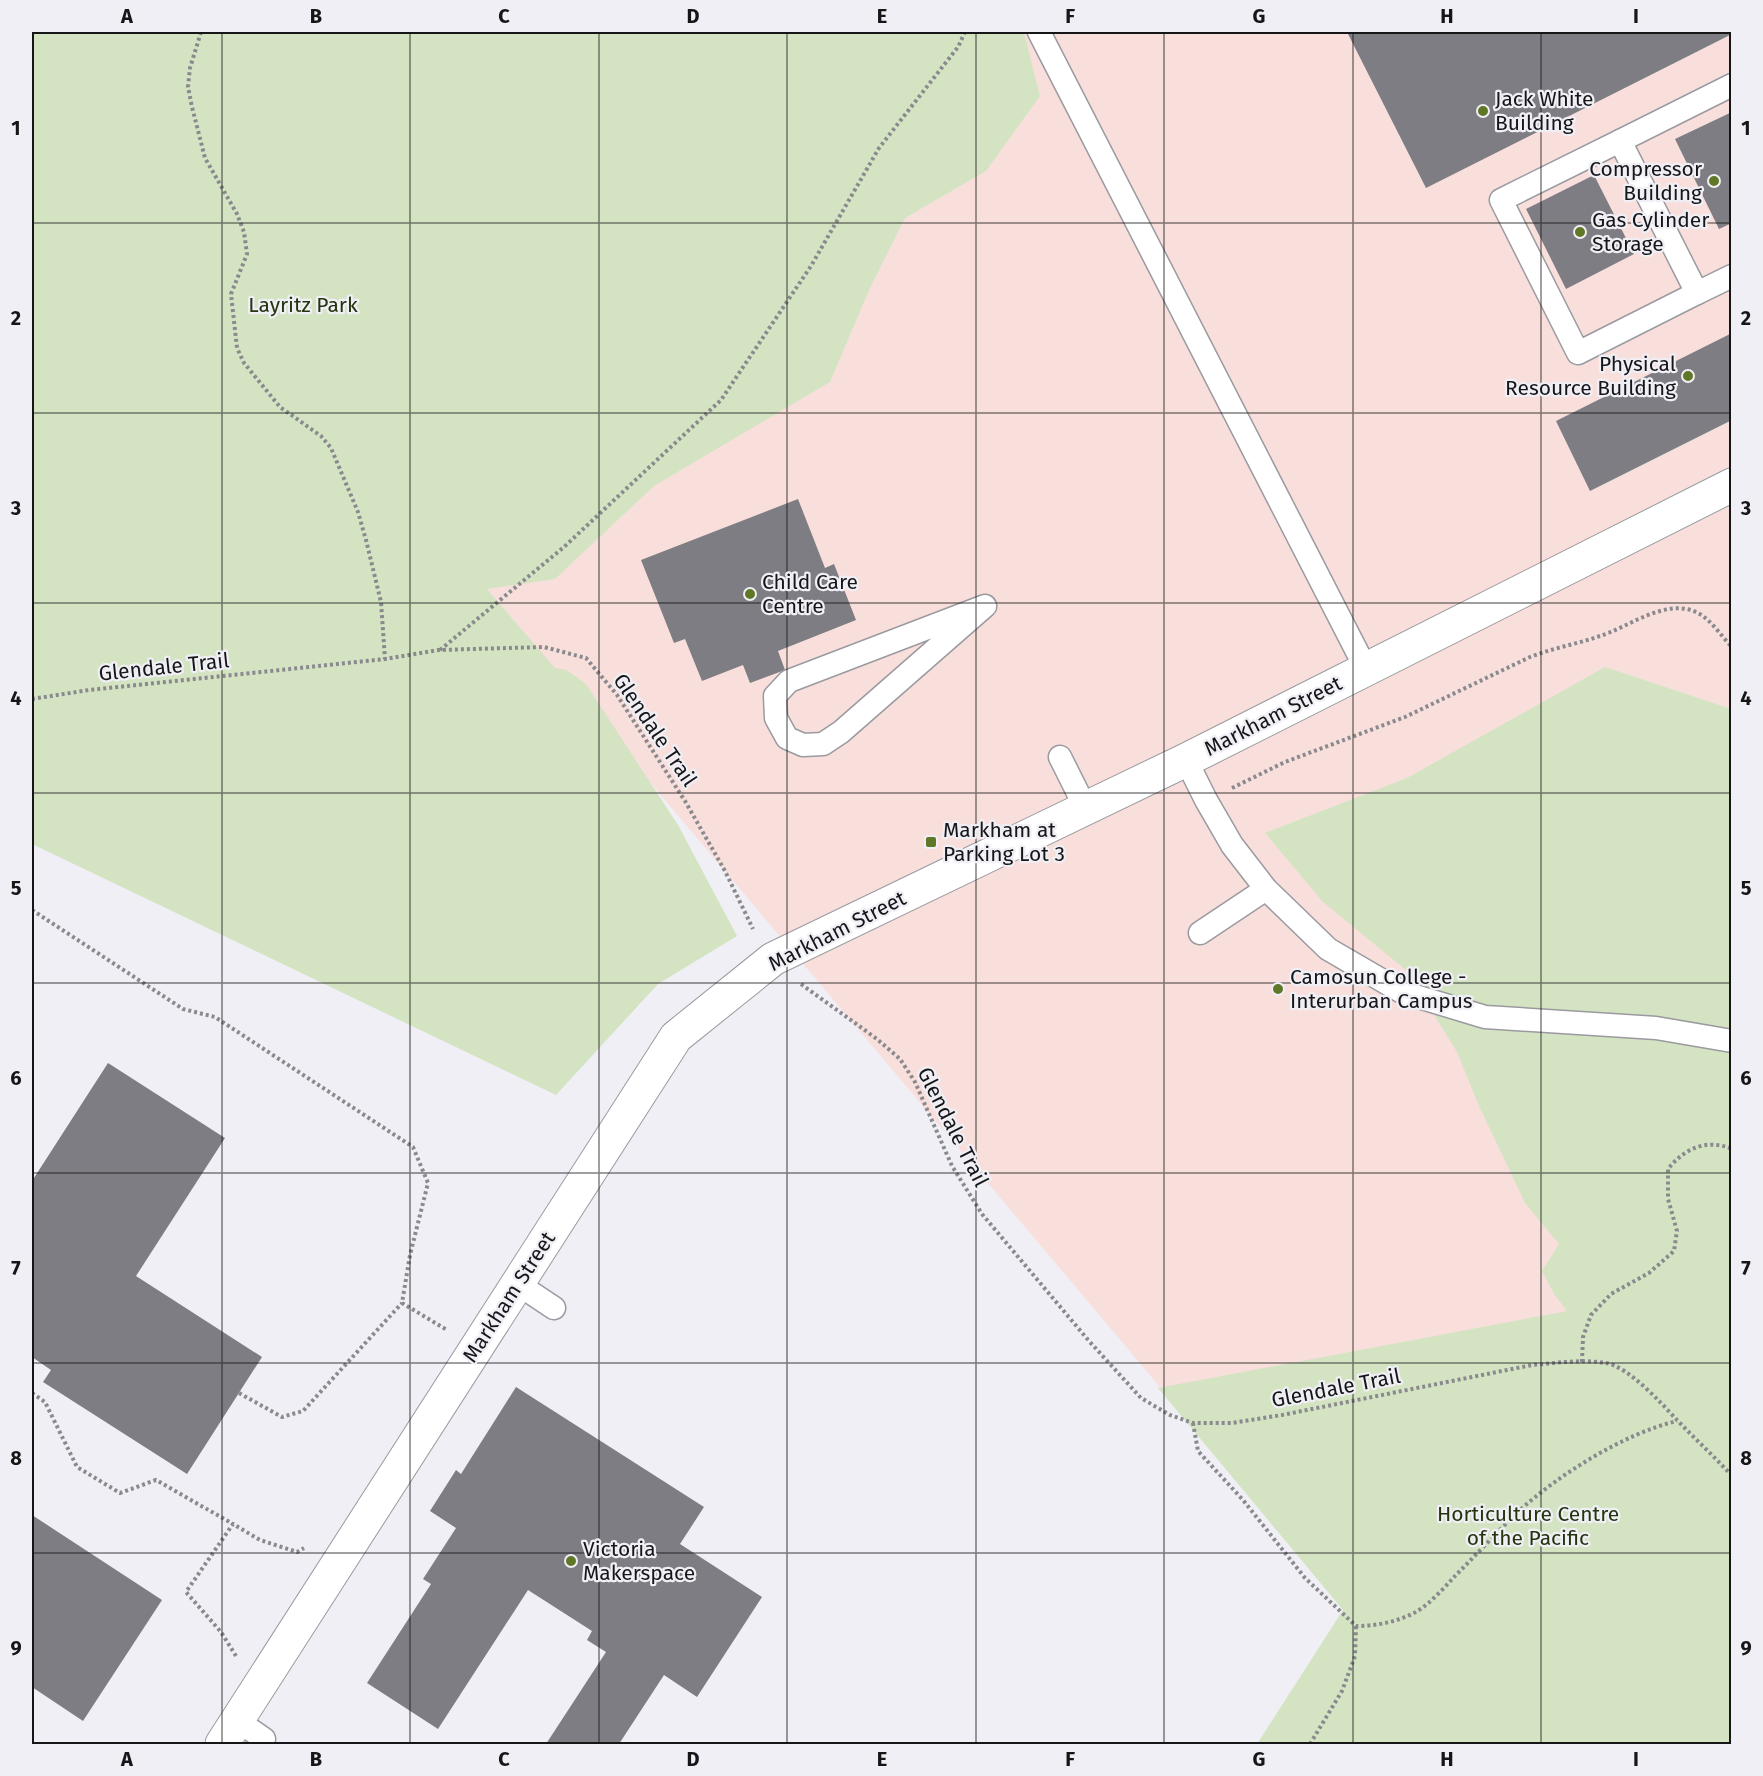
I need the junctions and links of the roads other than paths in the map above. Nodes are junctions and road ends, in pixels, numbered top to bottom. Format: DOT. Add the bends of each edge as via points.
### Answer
graph roads {
  1 [pos="1039,32"];
  2 [pos="1731,85"];
  3 [pos="1620,141"];
  4 [pos="1731,276"];
  5 [pos="1697,293"];
  6 [pos="1731,485"];
  7 [pos="985,606"];
  8 [pos="1366,669"];
  9 [pos="1060,757"];
  10 [pos="1186,760"];
  11 [pos="1085,807"];
  12 [pos="1266,888"];
  13 [pos="1200,933"];
  14 [pos="1731,1041"];
  15 [pos="518,1284"];
  16 [pos="554,1308"];
  17 [pos="241,1735"];
  1 -- 8 [label="lane"];
  2 -- 3 [label="lane"];
  3 -- 5 [label="lane"];
  3 -- 5 [label="lane" via="1501,200 1578,353"];
  4 -- 5 [label="lane"];
  6 -- 8 [label="street, Markham Street"];
  7 -- 7 [label="lane" via="789,681 776,696 776,718 787,738 803,745 823,744"];
  8 -- 10 [label="street, Markham Street"];
  9 -- 11 [label="lane"];
  10 -- 11 [label="street, Markham Street"];
  10 -- 12 [label="lane" via="1232,845"];
  11 -- 15 [label="street, Markham Street" via="773,959 675,1037"];
  12 -- 13 [label="lane"];
  12 -- 14 [label="lane" via="1328,949 1402,992 1485,1017 1656,1028"];
  15 -- 16 [label="lane"];
  15 -- 17 [label="street, Markham Street"];
}
